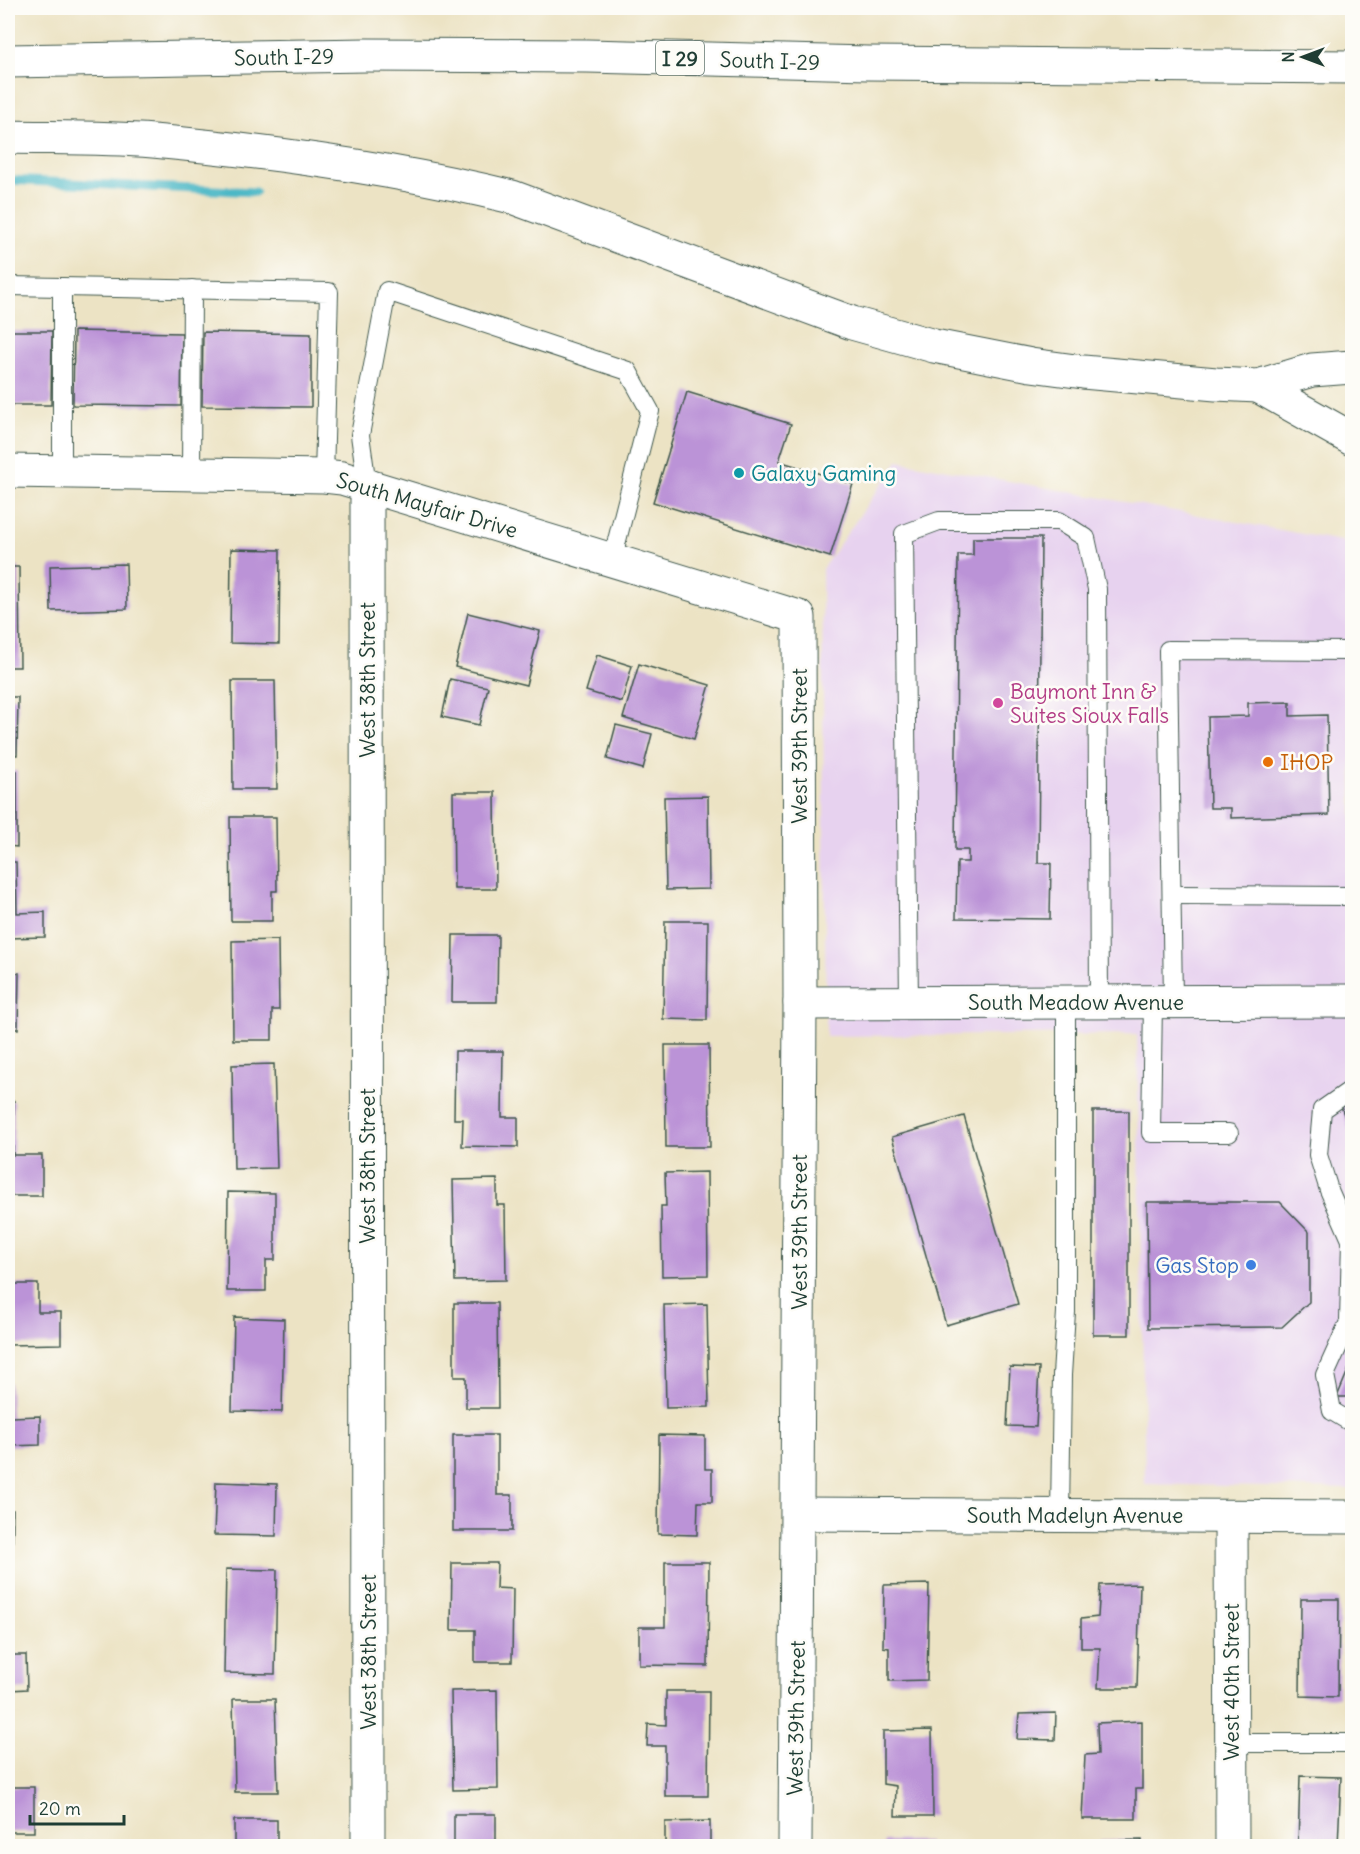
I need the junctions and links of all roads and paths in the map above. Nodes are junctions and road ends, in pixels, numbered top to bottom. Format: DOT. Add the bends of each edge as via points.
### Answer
graph roads {
  1 [pos="8,62"];
  2 [pos="1353,67"];
  3 [pos="8,137"];
  4 [pos="8,286"];
  5 [pos="62,287"];
  6 [pos="192,289"];
  7 [pos="1353,367"];
  8 [pos="1258,386"];
  9 [pos="1353,439"];
  10 [pos="8,471"];
  11 [pos="62,472"];
  12 [pos="191,474"];
  13 [pos="324,476"];
  14 [pos="367,485"];
  15 [pos="612,560"];
  16 [pos="799,617"];
  17 [pos="1353,651"];
  18 [pos="1172,896"];
  19 [pos="1353,896"];
  20 [pos="1163,1001"];
  21 [pos="1353,1001"];
  22 [pos="909,1002"];
  23 [pos="1066,1002"];
  24 [pos="1099,1002"];
  25 [pos="800,1003"];
  26 [pos="1353,1089"];
  27 [pos="1229,1133"];
  28 [pos="1353,1423"];
  29 [pos="798,1514"];
  30 [pos="1060,1515"];
  31 [pos="1231,1516"];
  32 [pos="1353,1517"];
  33 [pos="1232,1743"];
  34 [pos="1353,1743"];
  35 [pos="368,1846"];
  36 [pos="795,1846"];
  37 [pos="1232,1846"];
  1 -- 2 [label="main road, South I-29 / I 29" via="587,56"];
  3 -- 8 [label="main road" via="151,141 366,166 431,178 512,197 852,323 934,346 1106,375"];
  4 -- 5 [label="lane"];
  5 -- 6 [label="lane"];
  5 -- 11 [label="lane"];
  6 -- 12 [label="lane"];
  6 -- 13 [label="lane" via="329,292"];
  7 -- 8 [label="main road" via="1312,370"];
  8 -- 9 [label="main road"];
  10 -- 11 [label="main road, South Mayfair Drive"];
  11 -- 12 [label="main road, South Mayfair Drive"];
  12 -- 13 [label="main road, South Mayfair Drive"];
  13 -- 14 [label="main road, South Mayfair Drive"];
  14 -- 15 [label="main road, South Mayfair Drive"];
  14 -- 15 [label="lane" via="360,435 387,291 628,371 650,411"];
  14 -- 35 [label="main road, West 38th Street"];
  15 -- 16 [label="main road, South Mayfair Drive"];
  16 -- 25 [label="main road, West 39th Street"];
  17 -- 18 [label="lane" via="1168,650"];
  18 -- 19 [label="lane"];
  18 -- 20 [label="lane"];
  20 -- 21 [label="main road, South Meadow Avenue"];
  20 -- 24 [label="main road, South Meadow Avenue"];
  20 -- 27 [label="lane" via="1151,1133"];
  22 -- 23 [label="main road, South Meadow Avenue"];
  22 -- 24 [label="lane" via="904,534 939,521 1059,521 1086,538 1097,589"];
  22 -- 25 [label="main road, South Meadow Avenue"];
  23 -- 24 [label="main road, South Meadow Avenue"];
  23 -- 30 [label="lane" via="1066,1312"];
  25 -- 29 [label="main road, West 39th Street"];
  26 -- 28 [label="lane" via="1322,1110 1318,1155 1350,1240 1349,1322 1325,1375 1332,1412"];
  29 -- 30 [label="main road, South Madelyn Avenue"];
  29 -- 36 [label="main road, West 39th Street"];
  30 -- 31 [label="main road, South Madelyn Avenue"];
  31 -- 32 [label="main road, South Madelyn Avenue"];
  31 -- 33 [label="main road, West 40th Street"];
  33 -- 34 [label="lane"];
  33 -- 37 [label="main road, West 40th Street"];
}
